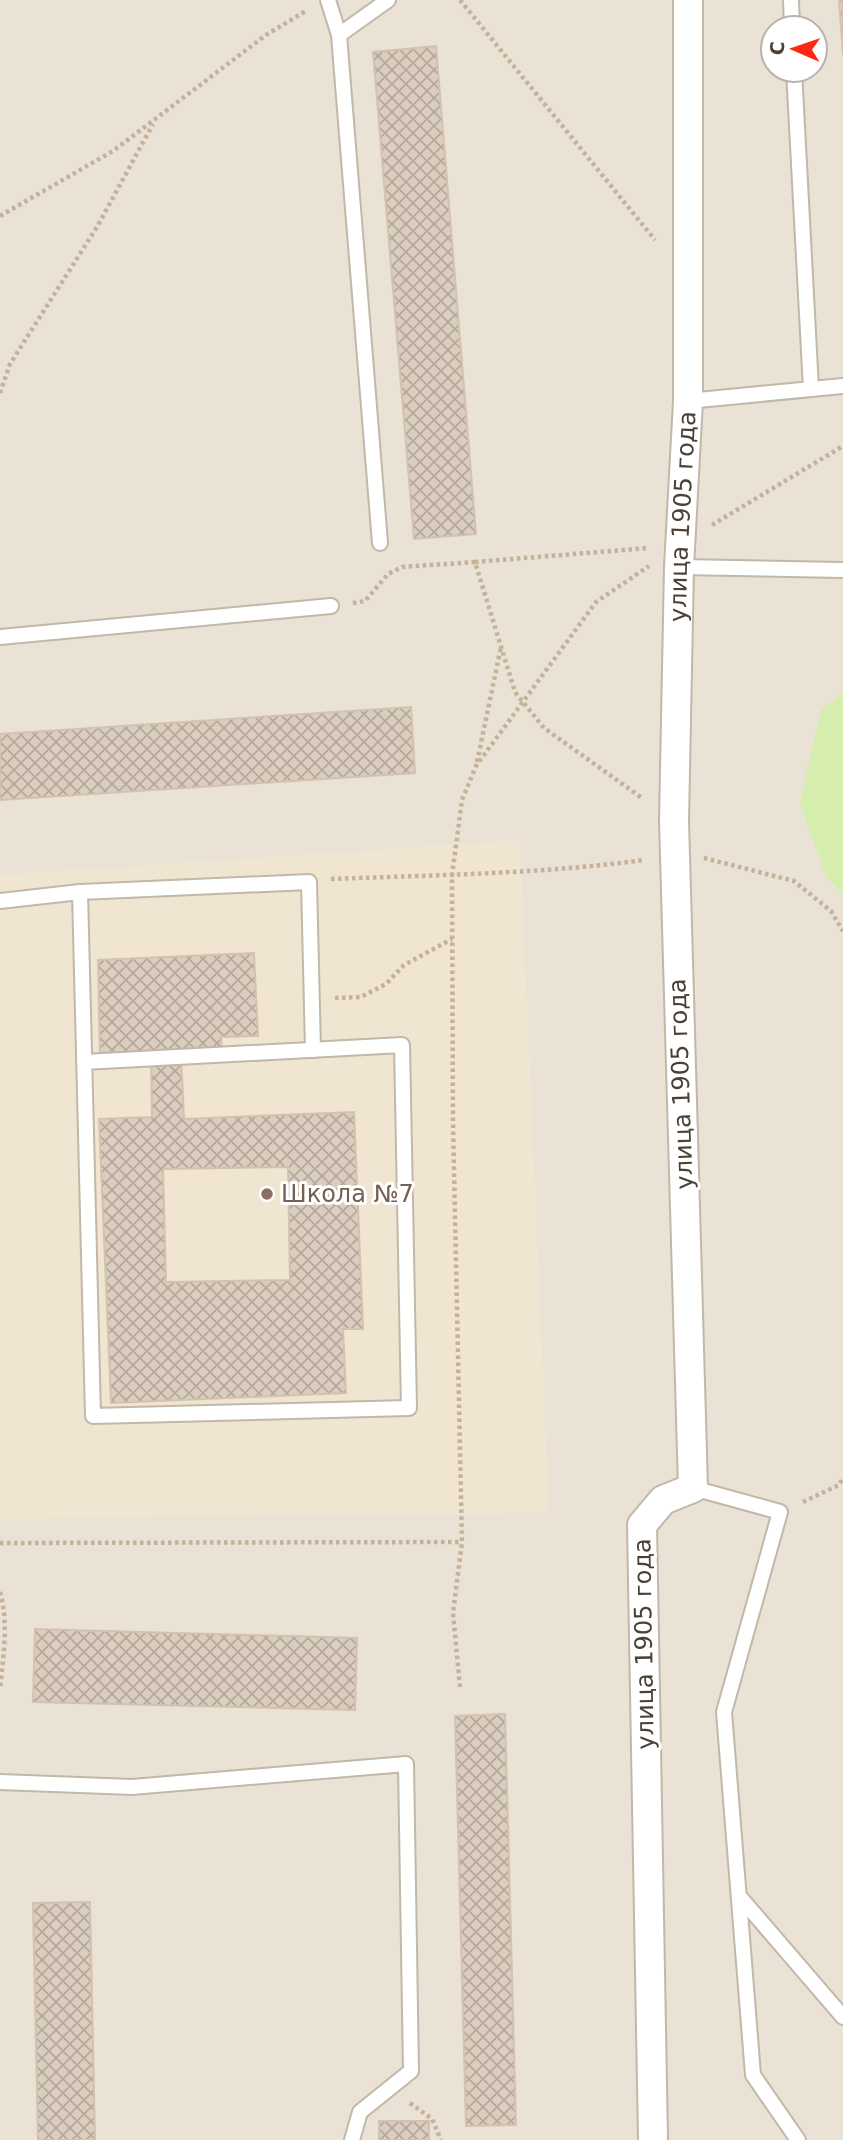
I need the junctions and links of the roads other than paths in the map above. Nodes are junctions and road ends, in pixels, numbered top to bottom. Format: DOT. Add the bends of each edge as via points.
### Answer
graph roads {
  1 [pos="328,0"];
  2 [pos="388,0"];
  3 [pos="688,0"];
  4 [pos="339,35"];
  5 [pos="795,84"];
  6 [pos="843,386"];
  7 [pos="811,389"];
  8 [pos="688,401"];
  9 [pos="380,543"];
  10 [pos="679,556"];
  11 [pos="843,570"];
  12 [pos="331,606"];
  13 [pos="0,637"];
  14 [pos="80,892"];
  15 [pos="0,901"];
  16 [pos="313,1050"];
  17 [pos="84,1062"];
  18 [pos="693,1488"];
  19 [pos="0,1782"];
  20 [pos="739,1896"];
  21 [pos="843,2017"];
  22 [pos="352,2140"];
  23 [pos="653,2140"];
  24 [pos="798,2140"];
  1 -- 4 [label="lane"];
  2 -- 4 [label="lane"];
  3 -- 8 [label="street, улица 1905 года"];
  4 -- 9 [label="lane"];
  5 -- 7 [label="lane"];
  6 -- 7 [label="lane"];
  7 -- 8 [label="lane"];
  8 -- 10 [label="street, улица 1905 года"];
  10 -- 11 [label="lane"];
  10 -- 18 [label="street, улица 1905 года" via="674,821"];
  12 -- 13 [label="lane"];
  14 -- 15 [label="lane"];
  14 -- 16 [label="lane" via="309,881"];
  14 -- 17 [label="lane"];
  16 -- 17 [label="lane"];
  16 -- 17 [label="lane" via="402,1045 409,1408 93,1416"];
  18 -- 20 [label="lane" via="779,1513 724,1712"];
  18 -- 23 [label="street, улица 1905 года" via="663,1500 642,1525"];
  19 -- 22 [label="lane" via="132,1787 406,1764 411,2071 360,2112"];
  20 -- 21 [label="lane"];
  20 -- 24 [label="lane" via="753,2075"];
}
